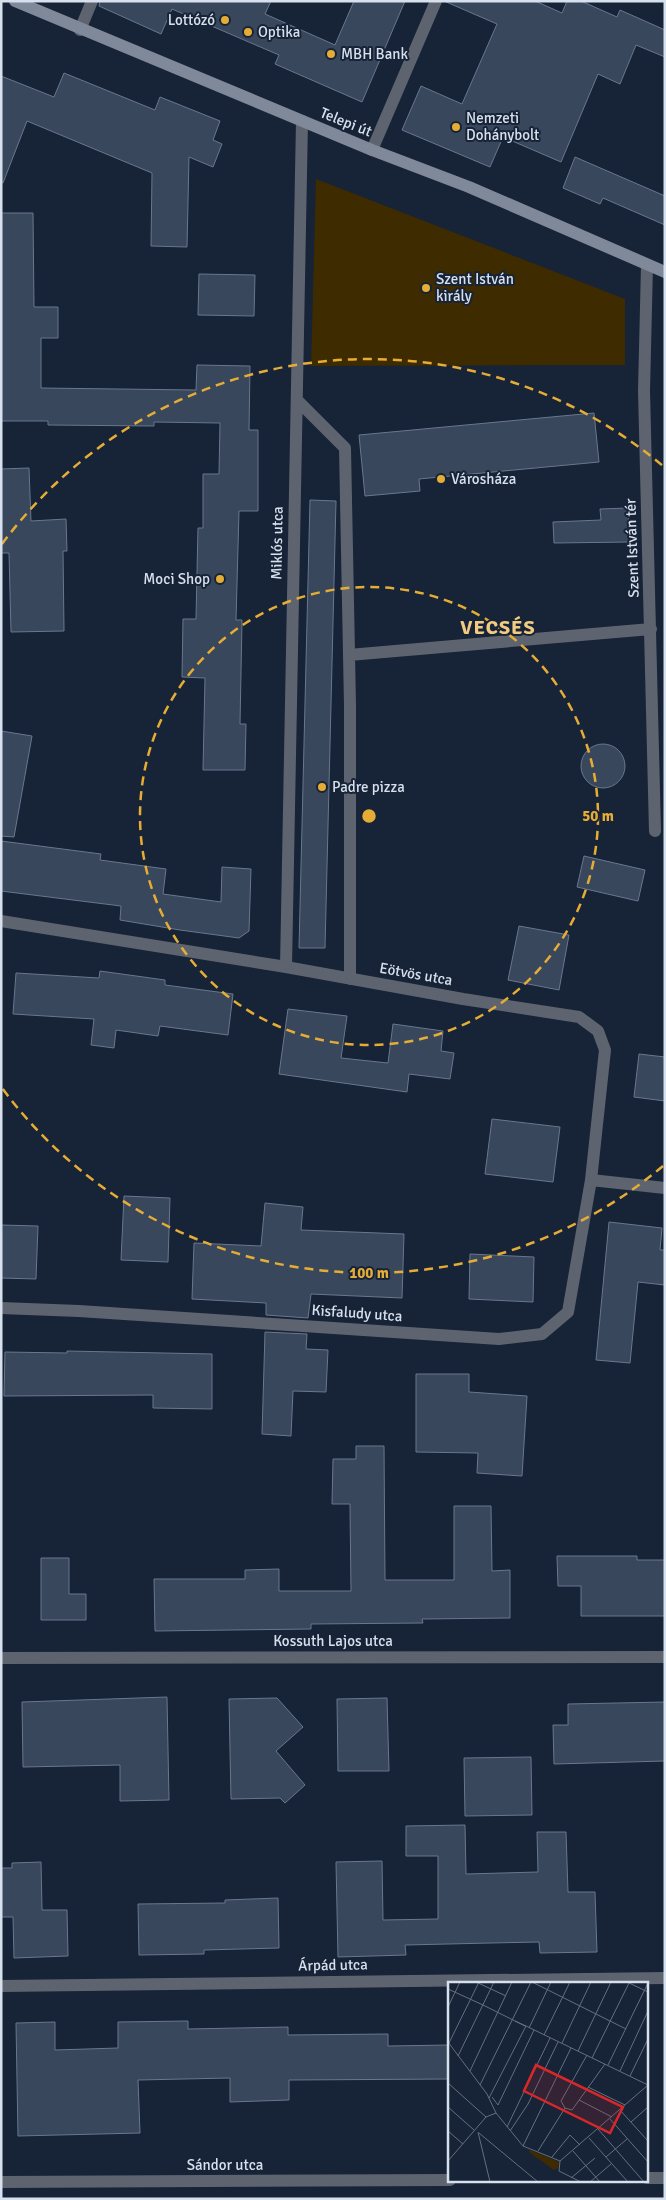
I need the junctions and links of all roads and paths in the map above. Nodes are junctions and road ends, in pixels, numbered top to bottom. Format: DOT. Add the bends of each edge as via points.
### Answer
graph roads {
  1 [pos="15,1"];
  2 [pos="92,1"];
  3 [pos="436,1"];
  4 [pos="80,30"];
  5 [pos="302,121"];
  6 [pos="372,150"];
  7 [pos="647,265"];
  8 [pos="665,272"];
  9 [pos="297,400"];
  10 [pos="651,629"];
  11 [pos="349,655"];
  12 [pos="655,831"];
  13 [pos="1,921"];
  14 [pos="286,967"];
  15 [pos="350,978"];
  16 [pos="591,1180"];
  17 [pos="665,1188"];
  18 [pos="1,1308"];
  19 [pos="665,1656"];
  20 [pos="1,1658"];
  21 [pos="665,1978"];
  22 [pos="1,1986"];
  23 [pos="648,2178"];
  24 [pos="665,2178"];
  25 [pos="448,2180"];
  26 [pos="1,2182"];
  1 -- 4 [label="main road, Telepi út"];
  2 -- 4 [label="street"];
  3 -- 6 [label="street"];
  4 -- 5 [label="main road, Telepi út"];
  5 -- 6 [label="main road, Telepi út"];
  5 -- 9 [label="street, Miklós utca"];
  6 -- 7 [label="main road, Telepi út" via="469,187"];
  7 -- 8 [label="main road, Telepi út"];
  7 -- 10 [label="street, Szent István tér" via="644,391"];
  9 -- 11 [label="street" via="345,448"];
  9 -- 14 [label="street, Miklós utca"];
  10 -- 11 [label="street"];
  10 -- 12 [label="street, Szent István tér"];
  11 -- 15 [label="street"];
  13 -- 14 [label="street, Eötvös utca"];
  14 -- 15 [label="street, Eötvös utca"];
  15 -- 16 [label="street, Eötvös utca" via="579,1017 598,1031 605,1050"];
  16 -- 17 [label="street"];
  16 -- 18 [label="street, Kisfaludy utca" via="568,1312 542,1334 499,1339"];
  19 -- 20 [label="street, Kossuth Lajos utca"];
  21 -- 22 [label="street, Árpád utca"];
  23 -- 24 [label="street"];
  25 -- 26 [label="street, Sándor utca"];
}
